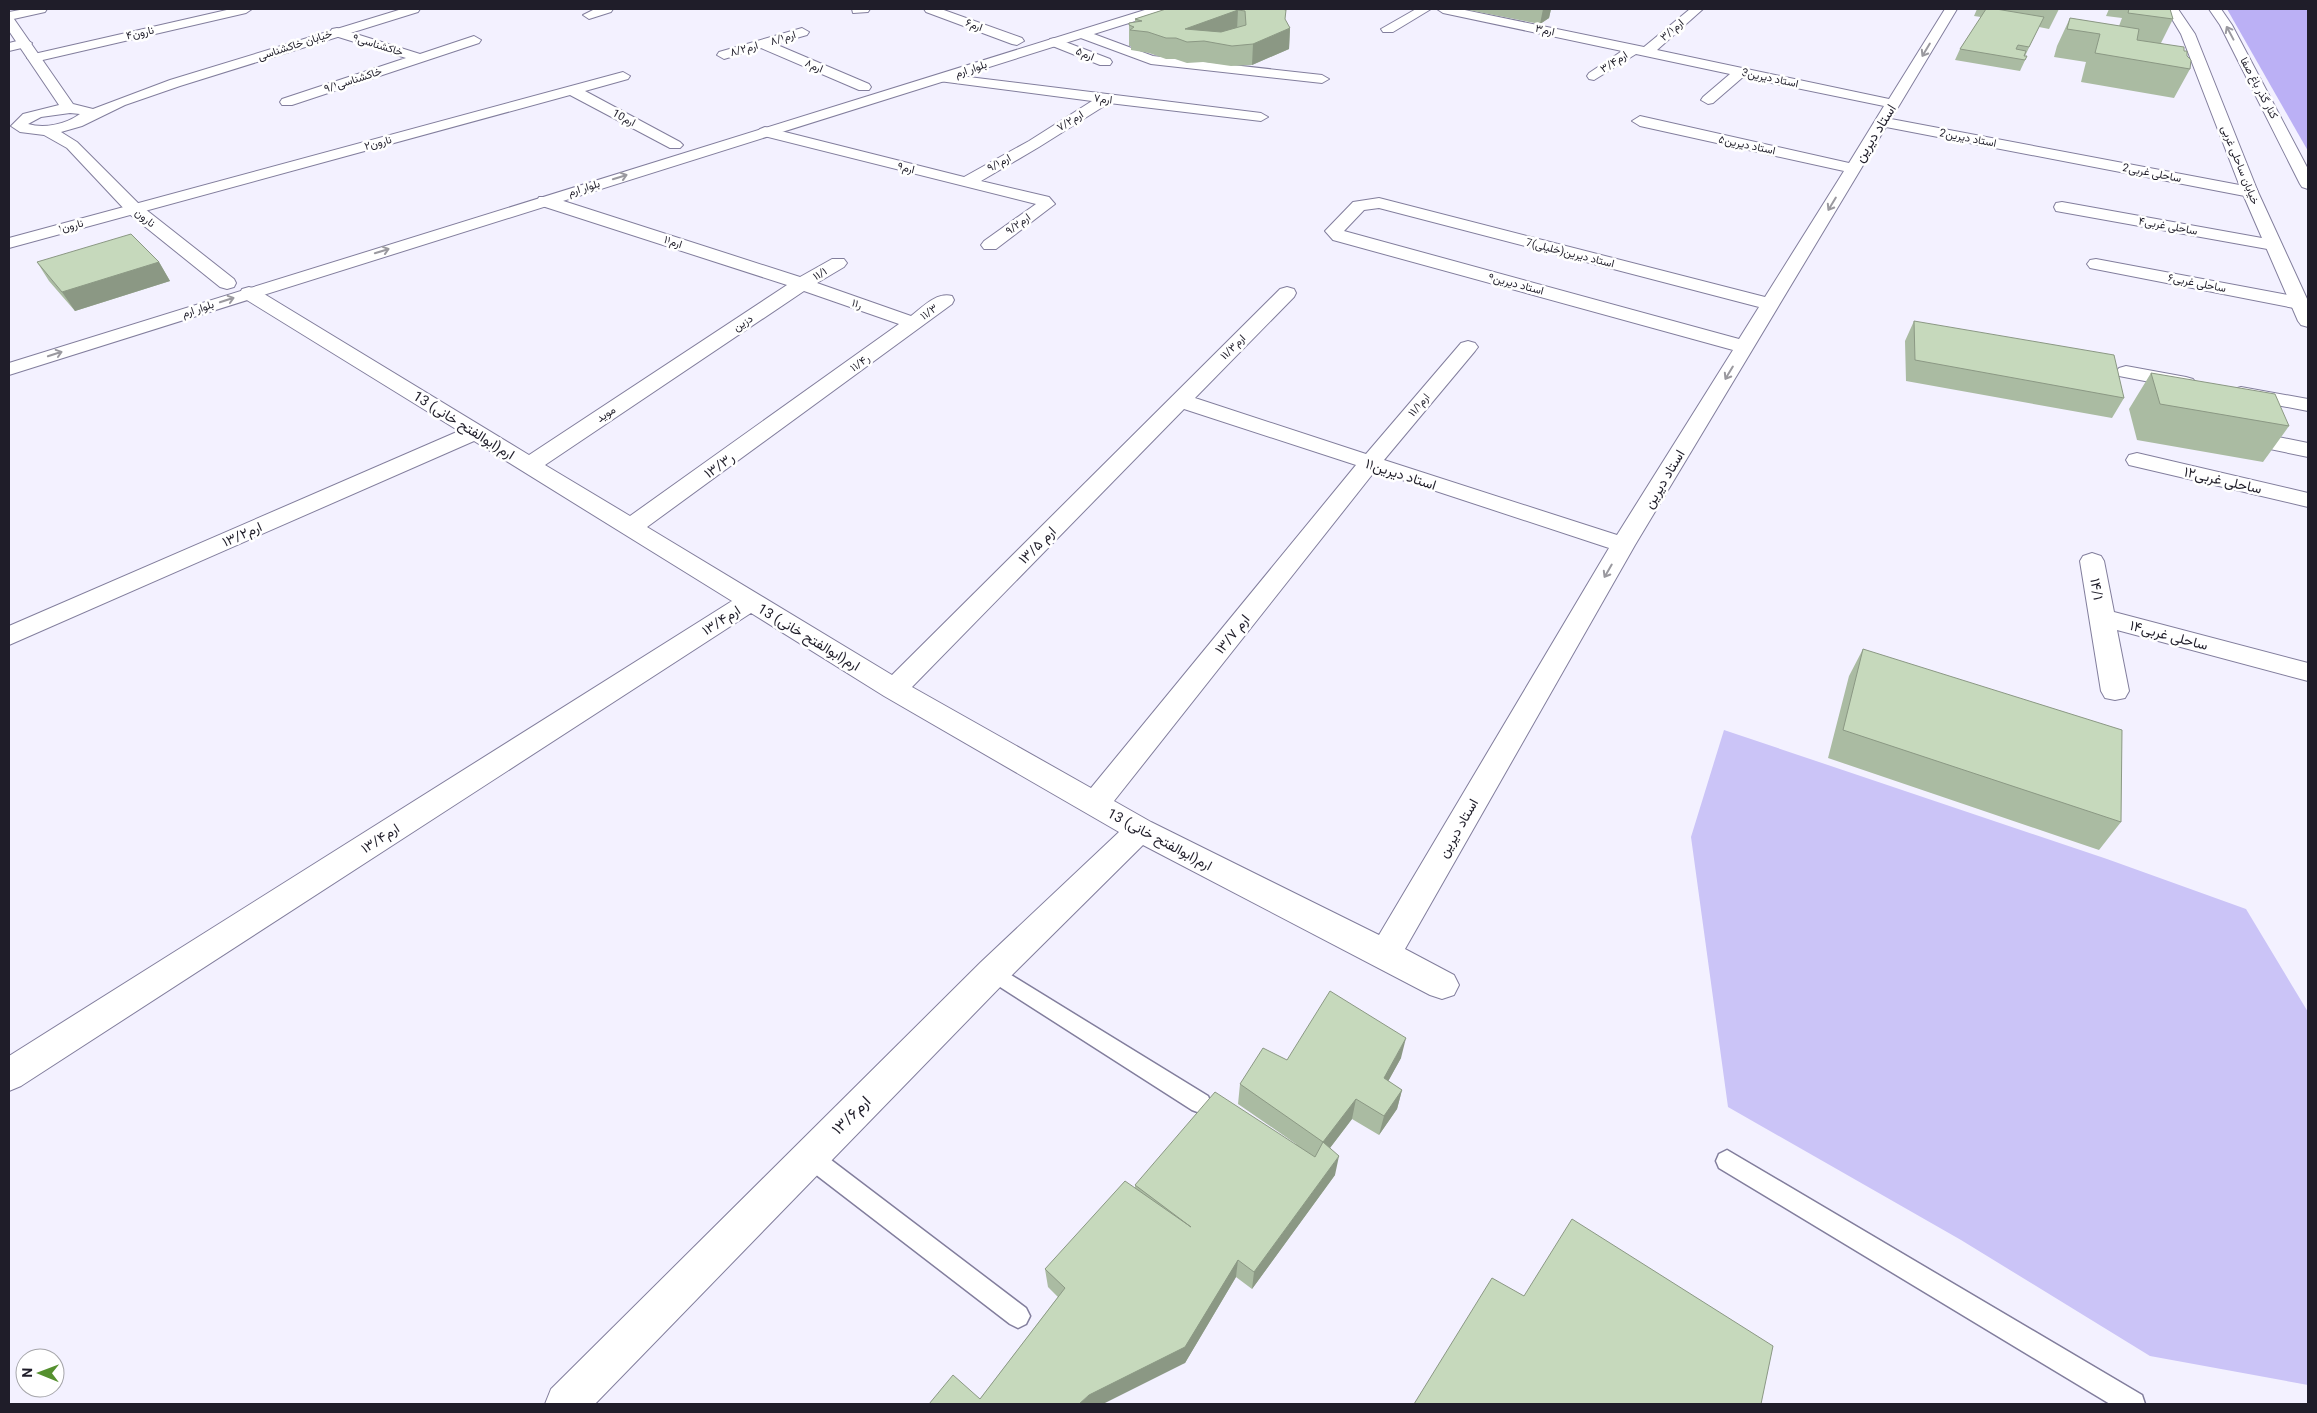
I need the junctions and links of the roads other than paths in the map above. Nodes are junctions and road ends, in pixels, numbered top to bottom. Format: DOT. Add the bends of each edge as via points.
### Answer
graph roads {
  1 [pos="41,9"];
  2 [pos="246,9"];
  3 [pos="414,9"];
  4 [pos="607,9"];
  5 [pos="930,9"];
  6 [pos="1120,9"];
  7 [pos="1160,9"];
  8 [pos="1425,9"];
  9 [pos="1444,9"];
  10 [pos="1697,9"];
  11 [pos="1951,9"];
  12 [pos="2172,9"];
  13 [pos="2215,9"];
  14 [pos="589,15"];
  15 [pos="9,16"];
  16 [pos="9,22"];
  17 [pos="1388,29"];
  18 [pos="337,32"];
  19 [pos="802,32"];
  20 [pos="1083,34"];
  21 [pos="474,40"];
  22 [pos="1017,41"];
  23 [pos="1055,42"];
  24 [pos="25,43"];
  25 [pos="763,44"];
  26 [pos="9,47"];
  27 [pos="1640,50"];
  28 [pos="724,55"];
  29 [pos="34,58"];
  30 [pos="420,58"];
  31 [pos="1115,66"];
  32 [pos="1741,71"];
  33 [pos="622,76"];
  34 [pos="1594,76"];
  35 [pos="944,78"];
  36 [pos="1322,79"];
  37 [pos="864,87"];
  38 [pos="57,90"];
  39 [pos="572,90"];
  40 [pos="1105,99"];
  41 [pos="1708,100"];
  42 [pos="287,102"];
  43 [pos="1888,113"];
  44 [pos="34,114"];
  45 [pos="77,114"];
  46 [pos="771,116"];
  47 [pos="1261,117"];
  48 [pos="1640,122"];
  49 [pos="787,125"];
  50 [pos="14,126"];
  51 [pos="43,130"];
  52 [pos="765,132"];
  53 [pos="9,137"];
  54 [pos="1034,144"];
  55 [pos="72,145"];
  56 [pos="676,145"];
  57 [pos="2054,155"];
  58 [pos="1854,169"];
  59 [pos="2306,176"];
  60 [pos="965,182"];
  61 [pos="2250,192"];
  62 [pos="545,201"];
  63 [pos="1369,203"];
  64 [pos="1047,204"];
  65 [pos="2062,207"];
  66 [pos="134,209"];
  67 [pos="9,243"];
  68 [pos="2273,244"];
  69 [pos="990,245"];
  70 [pos="326,253"];
  71 [pos="838,263"];
  72 [pos="2096,264"];
  73 [pos="802,284"];
  74 [pos="240,285"];
  75 [pos="208,289"];
  76 [pos="1287,293"];
  77 [pos="945,300"];
  78 [pos="2299,303"];
  79 [pos="1770,304"];
  80 [pos="2308,321"];
  81 [pos="913,323"];
  82 [pos="1468,347"];
  83 [pos="1744,347"];
  84 [pos="684,363"];
  85 [pos="9,369"];
  86 [pos="2126,372"];
  87 [pos="1179,400"];
  88 [pos="806,402"];
  89 [pos="2308,404"];
  90 [pos="476,432"];
  91 [pos="2223,433"];
  92 [pos="2308,450"];
  93 [pos="2137,460"];
  94 [pos="529,464"];
  95 [pos="1369,464"];
  96 [pos="2308,500"];
  97 [pos="631,527"];
  98 [pos="1623,545"];
  99 [pos="2092,561"];
  100 [pos="751,601"];
  101 [pos="2102,617"];
  102 [pos="9,636"];
  103 [pos="2308,672"];
  104 [pos="894,689"];
  105 [pos="2115,691"];
  106 [pos="1095,804"];
  107 [pos="1140,830"];
  108 [pos="1385,954"];
  109 [pos="993,972"];
  110 [pos="1442,985"];
  111 [pos="9,1074"];
  112 [pos="1200,1103"];
  113 [pos="810,1157"];
  114 [pos="1727,1161"];
  115 [pos="1018,1316"];
  116 [pos="566,1404"];
  117 [pos="2133,1404"];
  1 -- 15 [label="street"];
  2 -- 29 [label="street, نارون۴"];
  3 -- 18 [label="street, خیابان خاکشناسی"];
  4 -- 14 [label="street"];
  5 -- 22 [label="street, ارم۶"];
  6 -- 22 [label="street, بلوار ارم"];
  7 -- 20 [label="street, بلوار ارم"];
  8 -- 17 [label="street"];
  9 -- 27 [label="street, ارم۳"];
  10 -- 27 [label="street, ۳/۱ارم"];
  11 -- 43 [label="street, استاد دیرین, one-way"];
  12 -- 61 [label="street, خیابان ساحلی غربی" via="2188,34"];
  59 -- 13 [label="street, کنار گذر باغ صفا, one-way"];
  16 -- 24 [label="street"];
  18 -- 30 [label="street, خاکشناسی۹"];
  18 -- 45 [label="street, خیابان خاکشناسی"];
  19 -- 25 [label="street, ۸/۱ارم"];
  20 -- 23 [label="street, بلوار ارم"];
  20 -- 36 [label="street" via="1151,60"];
  21 -- 30 [label="street, ۹/۱خاکشناسی"];
  22 -- 37 [label="street, بلوار ارم"];
  23 -- 31 [label="street, ارم۵"];
  23 -- 35 [label="street, بلوار ارم"];
  24 -- 26 [label="street"];
  24 -- 29 [label="street"];
  25 -- 28 [label="street, ۸/۲ارم"];
  25 -- 37 [label="street, ارم۸"];
  27 -- 32 [label="street, 3استاد دیرین"];
  27 -- 34 [label="street, ۳/۴ارم"];
  29 -- 38 [label="street"];
  30 -- 42 [label="street, ۹/۱خاکشناسی"];
  32 -- 41 [label="street"];
  32 -- 43 [label="street, 3استاد دیرین"];
  33 -- 39 [label="street, نارون۲"];
  35 -- 40 [label="street, ارم۷"];
  35 -- 49 [label="street, بلوار ارم"];
  37 -- 46 [label="street, بلوار ارم"];
  38 -- 44 [label="street" via="52,103"];
  38 -- 45 [label="street"];
  39 -- 56 [label="street, ارم10"];
  39 -- 66 [label="street, نارون۲"];
  40 -- 47 [label="street, ارم۷"];
  40 -- 54 [label="street, ۷/۲ارم"];
  43 -- 57 [label="street, 2استاد دیرین"];
  43 -- 58 [label="street, استاد دیرین"];
  44 -- 45 [label="street"];
  44 -- 50 [label="street"];
  45 -- 51 [label="street"];
  45 -- 55 [label="street"];
  46 -- 49 [label="street"];
  46 -- 56 [label="street, بلوار ارم"];
  48 -- 58 [label="street, استاد دیرین۵"];
  49 -- 52 [label="street, بلوار ارم"];
  50 -- 51 [label="street, نارون"];
  51 -- 53 [label="street"];
  51 -- 55 [label="street, نارون"];
  52 -- 60 [label="street, ارم۹"];
  62 -- 52 [label="street, بلوار ارم, one-way"];
  54 -- 60 [label="street, ۹/۱ارم"];
  55 -- 66 [label="street, نارون"];
  56 -- 70 [label="street, بلوار ارم"];
  57 -- 61 [label="street, 2ساحلی غربی"];
  58 -- 79 [label="street, استاد دیرین, one-way"];
  60 -- 64 [label="street, ارم۹"];
  61 -- 68 [label="street, خیابان ساحلی غربی"];
  62 -- 73 [label="street, ارم۱۱"];
  74 -- 62 [label="street, بلوار ارم, one-way"];
  63 -- 79 [label="street, 7استاد دیرین(خلیلی)"];
  63 -- 83 [label="street, استاد دیرین۹" via="1359,206 1338,226 1334,231 1338,236"];
  64 -- 69 [label="street, ۹/۲ارم"];
  65 -- 68 [label="street, ساحلی غربی۴"];
  66 -- 67 [label="street, نارون۱"];
  66 -- 74 [label="street, نارون"];
  68 -- 78 [label="street, خیابان ساحلی غربی"];
  71 -- 73 [label="street, ۱۱/۱"];
  72 -- 78 [label="street, ساحلی غربی۶"];
  73 -- 81 [label="street, ۱۱ر"];
  73 -- 84 [label="street, دزین"];
  74 -- 75 [label="street, بلوار ارم"];
  85 -- 74 [label="street, بلوار ارم, one-way"];
  74 -- 90 [label="street, 13 ارم(ابوالفتح خانی)"];
  76 -- 87 [label="street, ۱۱/۳ارم"];
  77 -- 81 [label="street, ۱۱/۳"];
  78 -- 80 [label="street, خیابان ساحلی غربی"];
  79 -- 83 [label="street, استاد دیرین"];
  81 -- 88 [label="street, ۱۱/۴ر"];
  82 -- 95 [label="street, ۱۱/۱ارم"];
  83 -- 98 [label="street, استاد دیرین, one-way"];
  84 -- 94 [label="street, موید"];
  86 -- 89 [label="street"];
  87 -- 95 [label="street, استاد دیرین۱۱"];
  87 -- 104 [label="street, ۱۳/۵ ارم"];
  88 -- 97 [label="street, ۱۳/۳ر"];
  90 -- 94 [label="street, 13 ارم(ابوالفتح خانی)"];
  90 -- 102 [label="street, ۱۳/۲ارم"];
  91 -- 92 [label="street"];
  93 -- 96 [label="street, ساحلی غربی۱۲"];
  94 -- 97 [label="street, 13 ارم(ابوالفتح خانی)"];
  95 -- 98 [label="street, استاد دیرین۱۱"];
  95 -- 106 [label="street, ۱۳/۷ ارم"];
  97 -- 100 [label="street, 13 ارم(ابوالفتح خانی)"];
  98 -- 108 [label="street, استاد دیرین, one-way"];
  99 -- 101 [label="street, ۱۴/۱"];
  100 -- 104 [label="street, 13 ارم(ابوالفتح خانی)"];
  100 -- 111 [label="street, ۱۳/۴ارم"];
  101 -- 103 [label="street, ساحلی غربی۱۴"];
  101 -- 105 [label="street"];
  104 -- 106 [label="street, 13 ارم(ابوالفتح خانی)"];
  106 -- 107 [label="street, 13 ارم(ابوالفتح خانی)"];
  107 -- 108 [label="street, 13 ارم(ابوالفتح خانی)"];
  107 -- 109 [label="street, ۱۳/۶ارم"];
  108 -- 110 [label="street, 13 ارم(ابوالفتح خانی)"];
  109 -- 112 [label="lane"];
  109 -- 113 [label="street, ۱۳/۶ارم"];
  113 -- 115 [label="lane"];
  113 -- 116 [label="street, ۱۳/۶ارم"];
  114 -- 117 [label="lane"];
}
